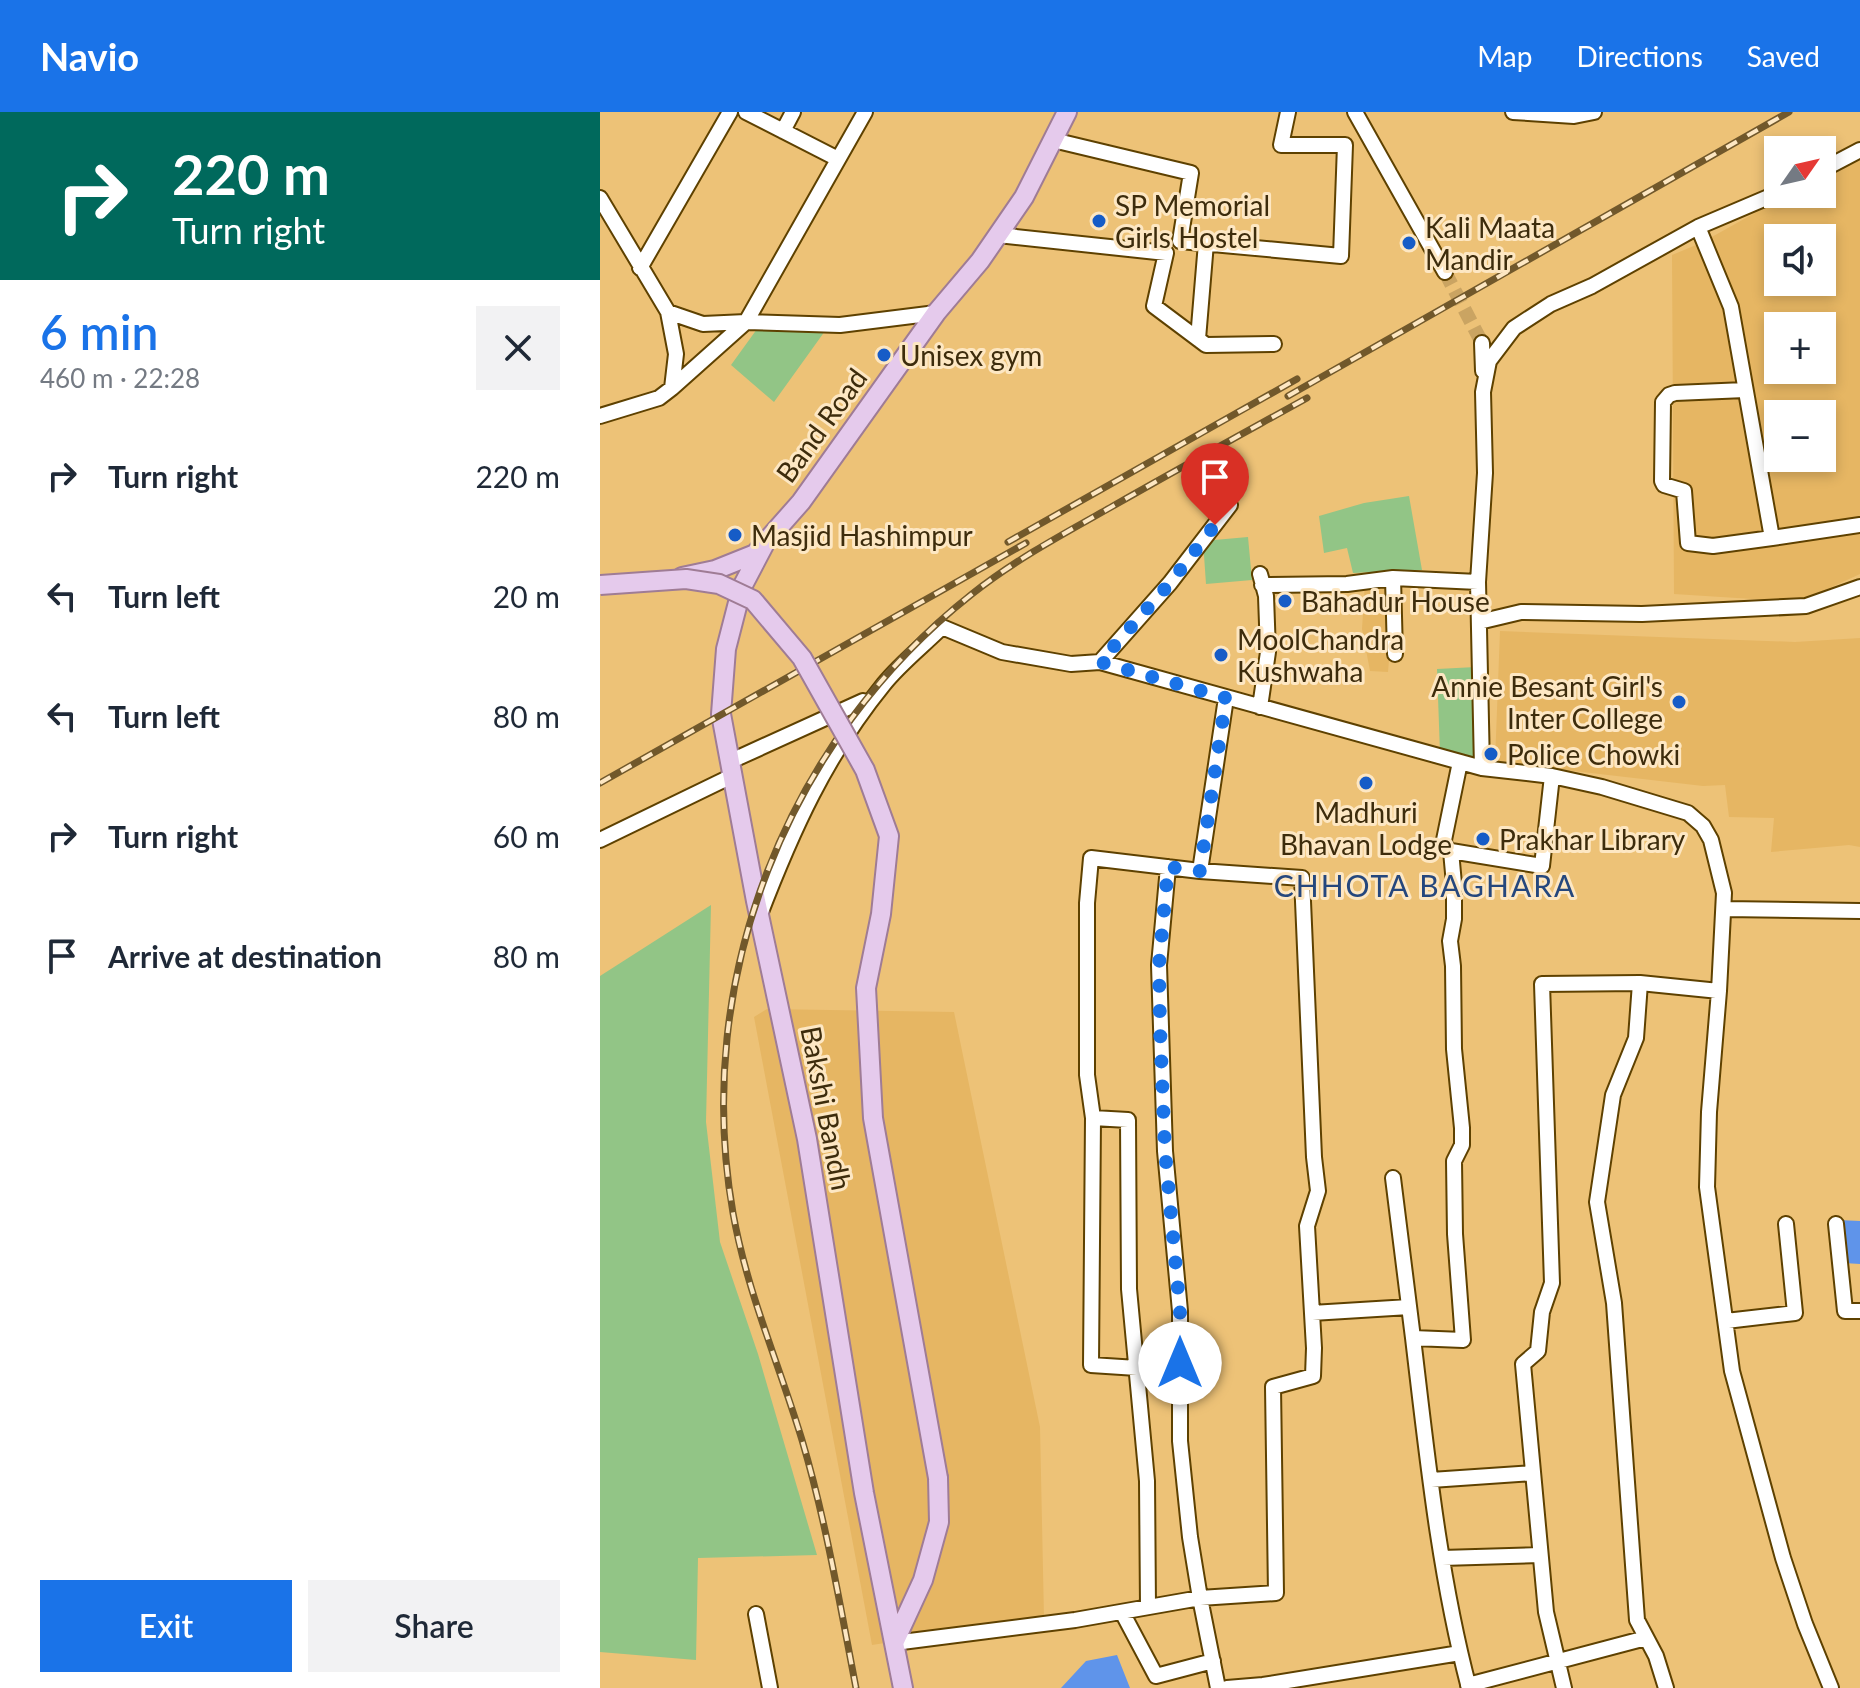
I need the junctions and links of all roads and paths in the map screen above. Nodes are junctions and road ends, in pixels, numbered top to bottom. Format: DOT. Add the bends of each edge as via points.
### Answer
graph roads {
  1 [pos="746,112"];
  2 [pos="793,112"];
  3 [pos="865,112"];
  4 [pos="1067,112"];
  5 [pos="1288,112"];
  6 [pos="1355,112"];
  7 [pos="1513,112"];
  8 [pos="1594,112"];
  9 [pos="724,114"];
  10 [pos="783,131"];
  11 [pos="1053,140"];
  12 [pos="1860,150"];
  13 [pos="838,159"];
  14 [pos="1836,163"];
  15 [pos="600,198"];
  16 [pos="1764,199"];
  17 [pos="1698,227"];
  18 [pos="998,235"];
  19 [pos="1206,243"];
  20 [pos="640,268"];
  21 [pos="1445,272"];
  22 [pos="668,312"];
  23 [pos="936,313"];
  24 [pos="746,322"];
  25 [pos="1198,339"];
  26 [pos="1482,343"];
  27 [pos="1274,344"];
  28 [pos="672,388"];
  29 [pos="1745,390"];
  30 [pos="1483,392"];
  31 [pos="600,416"];
  32 [pos="1230,505"];
  33 [pos="1860,525"];
  34 [pos="1772,538"];
  35 [pos="764,545"];
  36 [pos="1393,578"];
  37 [pos="1478,582"];
  38 [pos="600,586"];
  39 [pos="1860,587"];
  40 [pos="1479,622"];
  41 [pos="1395,654"];
  42 [pos="1100,662"];
  43 [pos="1226,698"];
  44 [pos="863,701"];
  45 [pos="1260,707"];
  46 [pos="1460,762"];
  47 [pos="732,768"];
  48 [pos="1482,768"];
  49 [pos="1552,776"];
  50 [pos="600,840"];
  51 [pos="1451,851"];
  52 [pos="1168,867"];
  53 [pos="1200,871"];
  54 [pos="1724,909"];
  55 [pos="1860,911"];
  56 [pos="759,917"];
  57 [pos="1640,983"];
  58 [pos="1719,991"];
  59 [pos="1093,1118"];
  60 [pos="1393,1178"];
  61 [pos="1786,1224"];
  62 [pos="1836,1224"];
  63 [pos="1409,1307"];
  64 [pos="1860,1311"];
  65 [pos="1312,1313"];
  66 [pos="1726,1321"];
  67 [pos="1413,1338"];
  68 [pos="1137,1368"];
  69 [pos="1533,1473"];
  70 [pos="1431,1480"];
  71 [pos="1540,1555"];
  72 [pos="1442,1558"];
  73 [pos="1200,1598"];
  74 [pos="1148,1607"];
  75 [pos="1122,1612"];
  76 [pos="756,1614"];
  77 [pos="1646,1638"];
  78 [pos="894,1643"];
  79 [pos="1460,1653"];
  80 [pos="1557,1660"];
  81 [pos="1213,1661"];
  82 [pos="1469,1687"];
  83 [pos="770,1688"];
  84 [pos="903,1688"];
  85 [pos="1218,1688"];
  86 [pos="1227,1688"];
  87 [pos="1564,1688"];
  88 [pos="1666,1688"];
  89 [pos="1831,1688"];
  1 -- 10 [label="street"];
  2 -- 10 [label="street"];
  3 -- 13 [label="street"];
  4 -- 11 [label="main road, Band Road"];
  5 -- 19 [label="street" via="1281,145 1345,145 1341,256"];
  6 -- 21 [label="street"];
  7 -- 8 [label="street"];
  9 -- 20 [label="street"];
  10 -- 13 [label="street"];
  11 -- 18 [label="main road, Band Road"];
  11 -- 19 [label="street" via="1191,173 1180,241"];
  12 -- 14 [label="street"];
  13 -- 24 [label="street"];
  15 -- 20 [label="street"];
  16 -- 17 [label="street"];
  17 -- 29 [label="street" via="1731,307"];
  17 -- 30 [label="street" via="1514,328 1489,361"];
  18 -- 23 [label="main road, Band Road"];
  18 -- 25 [label="street" via="1166,253 1154,306"];
  19 -- 25 [label="street"];
  20 -- 22 [label="street"];
  22 -- 24 [label="street" via="703,324"];
  22 -- 28 [label="street" via="676,354"];
  23 -- 24 [label="street" via="840,325"];
  23 -- 35 [label="main road, Band Road" via="801,502"];
  24 -- 28 [label="street"];
  25 -- 27 [label="street" via="1206,345"];
  26 -- 30 [label="street"];
  28 -- 31 [label="street" via="659,398"];
  29 -- 34 [label="street"];
  29 -- 34 [label="street" via="1675,393 1666,398 1662,481 1684,491 1688,543 1713,546"];
  30 -- 37 [label="street" via="1485,473"];
  32 -- 42 [label="street"];
  33 -- 34 [label="street"];
  35 -- 38 [label="main road, Band Road" via="715,570 652,584"];
  35 -- 47 [label="main road, Bakshi Bandh" via="742,587 726,649 721,714"];
  36 -- 37 [label="street"];
  36 -- 41 [label="street"];
  36 -- 45 [label="street" via="1347,584 1261,579 1268,652"];
  37 -- 40 [label="street"];
  38 -- 78 [label="main road, bridge" via="686,579 719,584 753,600 802,658 865,770 889,836 866,988 873,1118 938,1478 939,1522 923,1580"];
  39 -- 40 [label="street" via="1806,606 1642,614 1521,612"];
  40 -- 48 [label="street"];
  42 -- 43 [label="street"];
  42 -- 56 [label="street" via="1071,664 1002,652 942,627 887,681 842,740 791,836"];
  43 -- 45 [label="street"];
  43 -- 53 [label="street"];
  44 -- 47 [label="street"];
  45 -- 46 [label="street"];
  46 -- 48 [label="street"];
  46 -- 51 [label="street" via="1444,840"];
  47 -- 50 [label="street"];
  47 -- 56 [label="main road, Bakshi Bandh"];
  48 -- 49 [label="street"];
  49 -- 51 [label="street" via="1542,866"];
  49 -- 54 [label="street" via="1688,813 1711,840"];
  51 -- 67 [label="street" via="1454,1049 1462,1128 1462,1145 1454,1161 1455,1234 1463,1340"];
  52 -- 53 [label="street"];
  52 -- 59 [label="street" via="1091,858 1087,1075"];
  52 -- 73 [label="street" via="1159,965 1165,1151 1180,1311 1180,1441"];
  53 -- 65 [label="street" via="1302,878 1318,1191 1307,1226"];
  54 -- 55 [label="street"];
  54 -- 58 [label="street"];
  56 -- 78 [label="main road, Bakshi Bandh" via="807,1139 864,1493"];
  57 -- 58 [label="street"];
  57 -- 69 [label="street" via="1542,984 1552,1283 1538,1351 1523,1364"];
  57 -- 77 [label="street" via="1636,1038 1613,1095 1597,1202 1614,1303 1637,1620"];
  58 -- 66 [label="street" via="1707,1187"];
  59 -- 68 [label="street" via="1128,1120 1129,1289"];
  59 -- 68 [label="street" via="1091,1365"];
  60 -- 63 [label="street"];
  61 -- 66 [label="street" via="1795,1313"];
  62 -- 64 [label="street" via="1845,1311"];
  63 -- 65 [label="street"];
  63 -- 67 [label="street"];
  65 -- 73 [label="street" via="1313,1376 1273,1387 1276,1593"];
  66 -- 89 [label="street" via="1732,1371 1783,1558"];
  67 -- 70 [label="street"];
  68 -- 74 [label="street" via="1147,1481"];
  69 -- 70 [label="street"];
  69 -- 71 [label="street"];
  70 -- 72 [label="street"];
  71 -- 72 [label="street"];
  71 -- 80 [label="street"];
  72 -- 79 [label="street"];
  73 -- 74 [label="street"];
  73 -- 81 [label="street"];
  74 -- 75 [label="street"];
  75 -- 78 [label="street"];
  75 -- 81 [label="street" via="1156,1676"];
  76 -- 83 [label="street"];
  77 -- 80 [label="street"];
  77 -- 88 [label="street"];
  78 -- 84 [label="main road, Bakshi Bandh"];
  79 -- 82 [label="street"];
  79 -- 86 [label="street"];
  80 -- 82 [label="street"];
  80 -- 87 [label="street"];
  81 -- 85 [label="street"];
}
